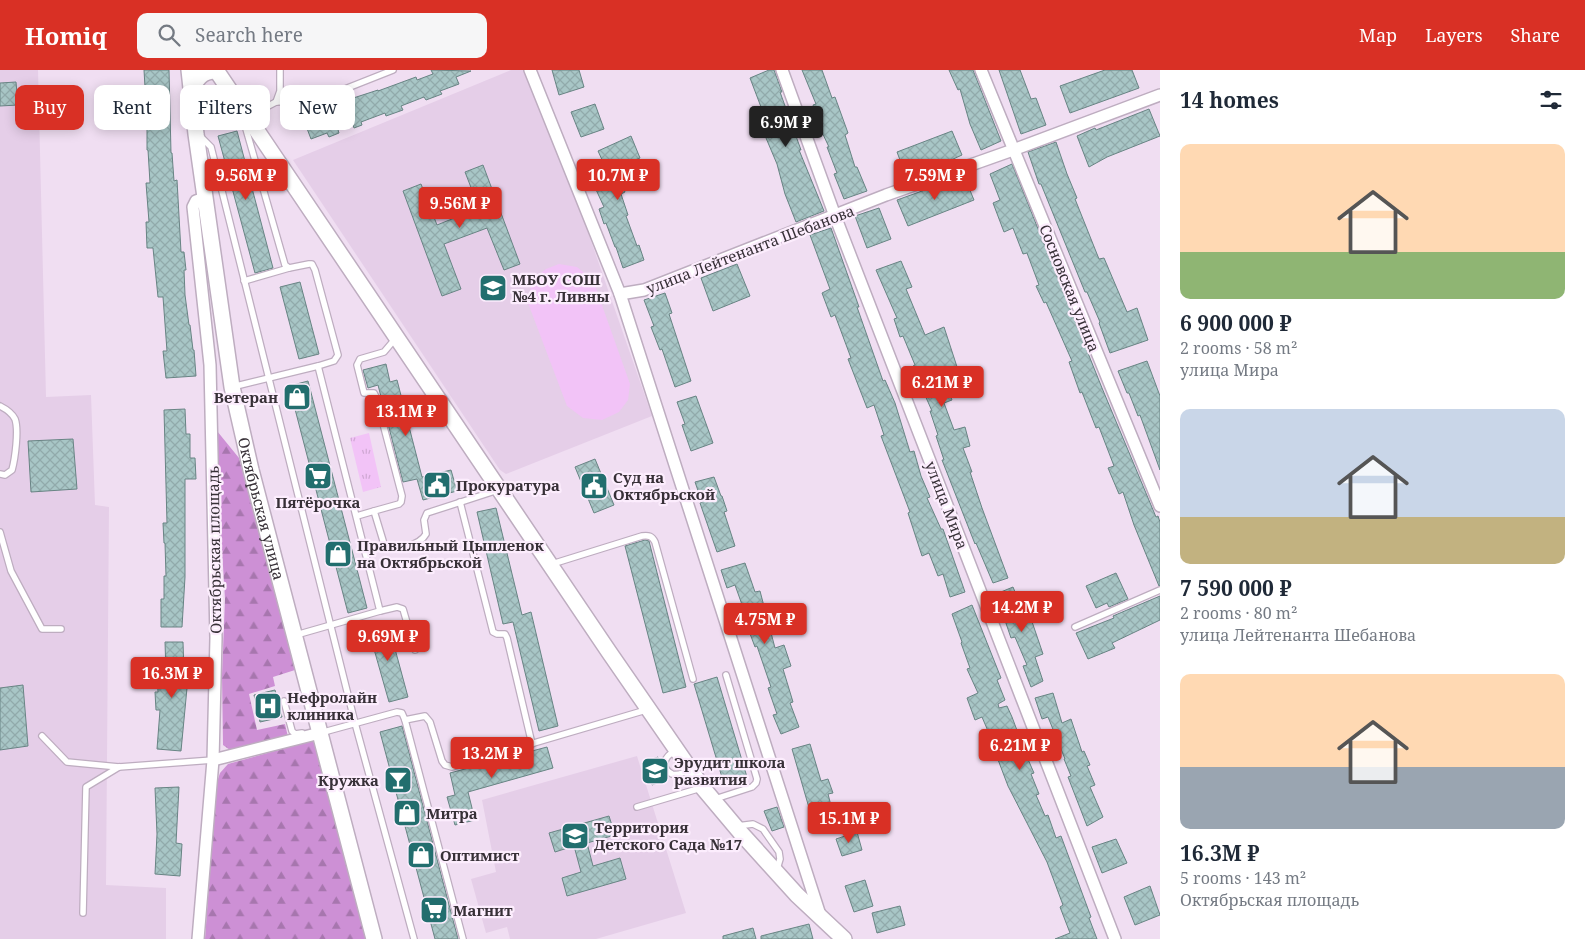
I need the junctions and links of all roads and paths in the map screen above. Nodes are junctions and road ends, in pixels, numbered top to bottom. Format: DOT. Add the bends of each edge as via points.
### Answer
graph roads {
  1 [pos="189,70"];
  2 [pos="280,70"];
  3 [pos="393,70"];
  4 [pos="530,70"];
  5 [pos="782,70"];
  6 [pos="981,70"];
  7 [pos="217,71"];
  8 [pos="190,85"];
  9 [pos="194,85"];
  10 [pos="227,85"];
  11 [pos="1160,95"];
  12 [pos="276,102"];
  13 [pos="270,105"];
  14 [pos="196,130"];
  15 [pos="246,130"];
  16 [pos="258,130"];
  17 [pos="196,134"];
  18 [pos="1013,150"];
  19 [pos="205,198"];
  20 [pos="835,216"];
  21 [pos="289,268"];
  22 [pos="244,281"];
  23 [pos="620,294"];
  24 [pos="397,336"];
  25 [pos="318,366"];
  26 [pos="268,378"];
  27 [pos="232,387"];
  28 [pos="0,406"];
  29 [pos="0,474"];
  30 [pos="500,489"];
  31 [pos="460,502"];
  32 [pos="1160,506"];
  33 [pos="374,511"];
  34 [pos="357,516"];
  35 [pos="0,532"];
  36 [pos="550,564"];
  37 [pos="1160,590"];
  38 [pos="380,611"];
  39 [pos="330,626"];
  40 [pos="1075,627"];
  41 [pos="61,629"];
  42 [pos="294,636"];
  43 [pos="415,650"];
  44 [pos="726,676"];
  45 [pos="693,679"];
  46 [pos="284,701"];
  47 [pos="648,709"];
  48 [pos="405,720"];
  49 [pos="355,723"];
  50 [pos="319,730"];
  51 [pos="42,736"];
  52 [pos="532,744"];
  53 [pos="213,760"];
  54 [pos="119,767"];
  55 [pos="703,788"];
  56 [pos="713,800"];
  57 [pos="637,807"];
  58 [pos="83,913"];
  59 [pos="820,917"];
  60 [pos="198,939"];
  61 [pos="374,939"];
  62 [pos="414,939"];
  63 [pos="463,939"];
  64 [pos="844,939"];
  65 [pos="1115,939"];
  1 -- 8 [label="street, Октябрьская улица"];
  2 -- 12 [label="lane" via="280,91"];
  3 -- 12 [label="lane" via="317,100"];
  4 -- 23 [label="street"];
  5 -- 20 [label="street, улица Мира"];
  6 -- 18 [label="street, Сосновская улица"];
  7 -- 9 [label="street" via="202,74"];
  7 -- 10 [label="street"];
  11 -- 18 [label="street, улица Лейтенанта Шебанова"];
  12 -- 13 [label="lane"];
  14 -- 17 [label="street, Октябрьская улица"];
  15 -- 21 [label="lane" via="285,265"];
  16 -- 24 [label="street"];
  17 -- 19 [label="street, Октябрьская улица"];
  17 -- 22 [label="lane" via="211,148"];
  18 -- 20 [label="street, улица Лейтенанта Шебанова"];
  18 -- 32 [label="street, Сосновская улица"];
  19 -- 27 [label="street, Октябрьская улица"];
  19 -- 53 [label="street, Октябрьская площадь" via="196,201 193,207 210,365 216,638"];
  20 -- 23 [label="street, улица Лейтенанта Шебанова" via="644,290"];
  20 -- 65 [label="street, улица Мира"];
  21 -- 22 [label="lane"];
  21 -- 25 [label="lane" via="309,264 315,270 338,355 334,361"];
  22 -- 26 [label="lane"];
  23 -- 59 [label="street"];
  24 -- 30 [label="street"];
  24 -- 33 [label="lane" via="384,352 360,359 357,364 364,393 375,395 402,496 399,504"];
  25 -- 26 [label="lane"];
  25 -- 34 [label="lane"];
  26 -- 27 [label="lane"];
  26 -- 39 [label="lane"];
  27 -- 42 [label="street, Октябрьская улица" via="250,470"];
  28 -- 29 [label="lane" via="15,420 16,452 12,470 5,475"];
  30 -- 31 [label="lane"];
  30 -- 36 [label="street"];
  31 -- 33 [label="lane" via="427,513 423,539 397,548 384,544"];
  31 -- 52 [label="lane" via="493,632 507,638"];
  33 -- 34 [label="lane"];
  34 -- 38 [label="lane"];
  35 -- 41 [label="lane" via="11,571 42,629"];
  36 -- 45 [label="lane" via="642,536 652,538"];
  36 -- 47 [label="street"];
  37 -- 40 [label="lane"];
  38 -- 39 [label="lane"];
  38 -- 43 [label="lane" via="397,607 403,609"];
  39 -- 42 [label="lane"];
  39 -- 49 [label="lane"];
  42 -- 50 [label="street, Октябрьская улица"];
  44 -- 56 [label="lane" via="757,781 752,787"];
  46 -- 50 [label="lane" via="293,733"];
  47 -- 52 [label="lane"];
  47 -- 55 [label="street"];
  48 -- 49 [label="lane" via="399,712"];
  48 -- 52 [label="lane" via="420,716 428,718 440,759 449,766"];
  48 -- 63 [label="lane"];
  49 -- 50 [label="lane"];
  49 -- 62 [label="lane"];
  50 -- 53 [label="street"];
  50 -- 61 [label="street, Октябрьская улица"];
  51 -- 54 [label="lane" via="67,762"];
  53 -- 54 [label="lane"];
  53 -- 60 [label="street, Октябрьская площадь"];
  54 -- 58 [label="lane" via="86,787"];
  55 -- 56 [label="street"];
  55 -- 57 [label="lane"];
  56 -- 59 [label="street"];
  59 -- 64 [label="street"];
}
